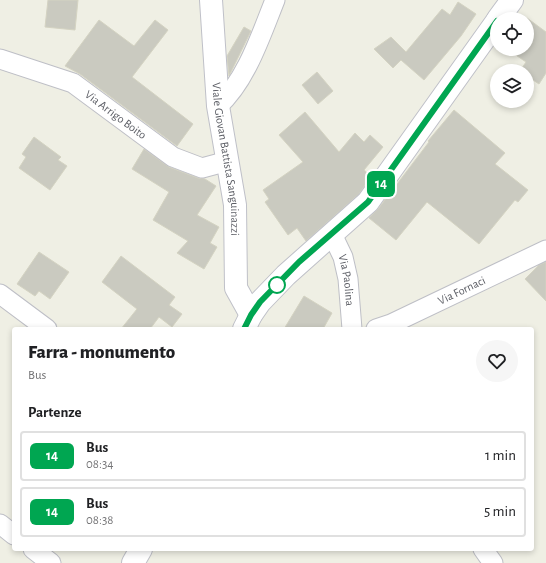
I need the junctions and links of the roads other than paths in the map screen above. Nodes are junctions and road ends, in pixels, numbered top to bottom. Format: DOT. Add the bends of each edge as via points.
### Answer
graph roads {
  1 [pos="211,0"];
  2 [pos="275,0"];
  3 [pos="512,0"];
  4 [pos="504,12"];
  5 [pos="490,31"];
  6 [pos="0,59"];
  7 [pos="218,106"];
  8 [pos="228,161"];
  9 [pos="332,234"];
  10 [pos="546,250"];
  11 [pos="0,294"];
  12 [pos="247,322"];
  13 [pos="44,327"];
  14 [pos="352,327"];
  15 [pos="382,327"];
  16 [pos="0,524"];
  17 [pos="12,533"];
  18 [pos="36,551"];
  19 [pos="140,551"];
  20 [pos="484,551"];
  21 [pos="51,563"];
  22 [pos="133,563"];
  23 [pos="493,563"];
  1 -- 7 [label="main road, Viale Giovan Battista Sanguinazzi"];
  2 -- 7 [label="street" via="266,25 238,82 230,95"];
  3 -- 4 [label="main road"];
  5 -- 9 [label="main road" via="368,202"];
  6 -- 8 [label="street, Via Arrigo Boito" via="73,83 173,157 202,168"];
  7 -- 8 [label="main road, Viale Giovan Battista Sanguinazzi"];
  8 -- 12 [label="main road, Viale Giovan Battista Sanguinazzi" via="235,205 236,288"];
  9 -- 12 [label="main road" via="286,275 260,302"];
  9 -- 14 [label="street, Via Paolina" via="343,257 348,279"];
  10 -- 15 [label="street, Via Fornaci"];
  11 -- 13 [label="street"];
  16 -- 17 [label="street"];
  18 -- 21 [label="street"];
  19 -- 22 [label="main road"];
  20 -- 23 [label="street"];
}
